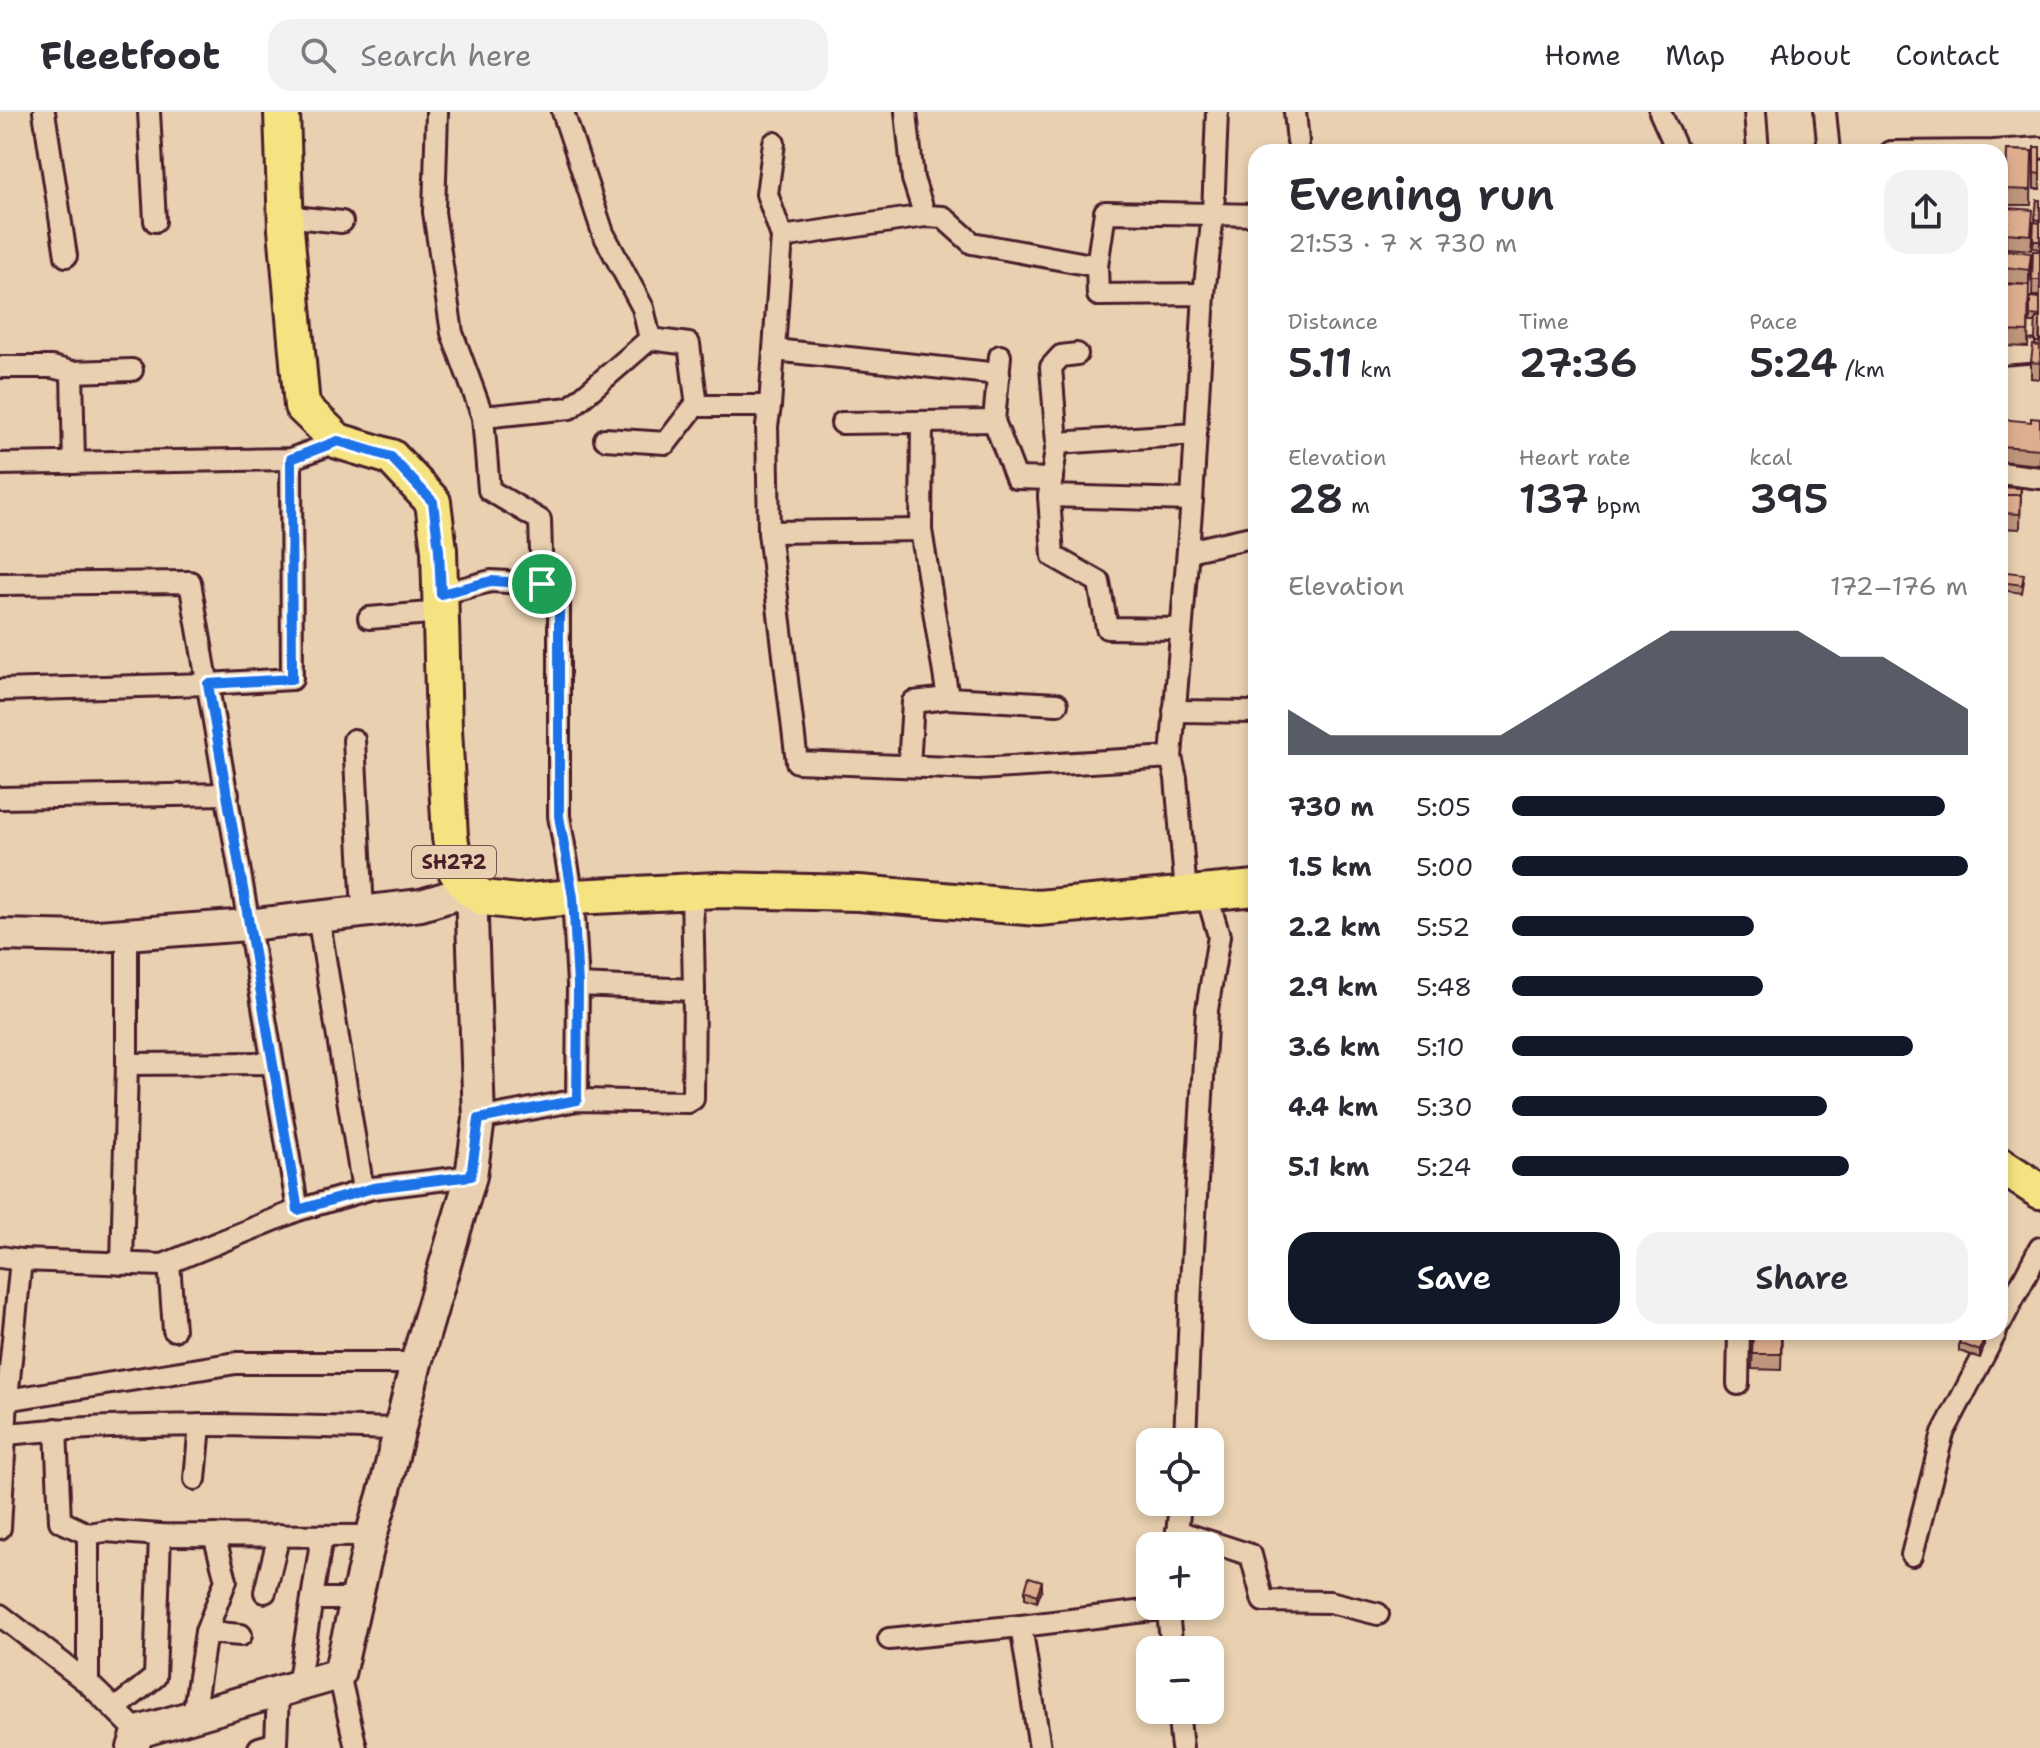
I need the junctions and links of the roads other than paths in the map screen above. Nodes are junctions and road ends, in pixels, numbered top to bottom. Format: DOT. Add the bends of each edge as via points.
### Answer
graph roads {
  1 [pos="44,112"];
  2 [pos="149,112"];
  3 [pos="282,112"];
  4 [pos="437,112"];
  5 [pos="563,112"];
  6 [pos="906,112"];
  7 [pos="1217,112"];
  8 [pos="1295,112"];
  9 [pos="1660,112"];
  10 [pos="1755,112"];
  11 [pos="1825,112"];
  12 [pos="1298,142"];
  13 [pos="774,143"];
  14 [pos="1674,144"];
  15 [pos="1757,144"];
  16 [pos="1828,144"];
  17 [pos="2040,148"];
  18 [pos="2008,150"];
  19 [pos="1213,214"];
  20 [pos="1248,215"];
  21 [pos="285,216"];
  22 [pos="925,216"];
  23 [pos="155,221"];
  24 [pos="342,222"];
  25 [pos="782,237"];
  26 [pos="2040,253"];
  27 [pos="2008,255"];
  28 [pos="66,256"];
  29 [pos="1097,266"];
  30 [pos="1204,294"];
  31 [pos="650,339"];
  32 [pos="774,350"];
  33 [pos="2040,351"];
  34 [pos="2008,353"];
  35 [pos="1077,354"];
  36 [pos="0,367"];
  37 [pos="132,370"];
  38 [pos="72,372"];
  39 [pos="697,403"];
  40 [pos="770,406"];
  41 [pos="483,417"];
  42 [pos="994,421"];
  43 [pos="922,422"];
  44 [pos="842,423"];
  45 [pos="1196,434"];
  46 [pos="605,439"];
  47 [pos="338,441"];
  48 [pos="1057,443"];
  49 [pos="291,459"];
  50 [pos="74,463"];
  51 [pos="0,464"];
  52 [pos="2008,474"];
  53 [pos="2040,478"];
  54 [pos="1050,488"];
  55 [pos="1192,500"];
  56 [pos="921,530"];
  57 [pos="769,532"];
  58 [pos="1248,538"];
  59 [pos="1188,551"];
  60 [pos="0,584"];
  61 [pos="542,584"];
  62 [pos="441,603"];
  63 [pos="369,618"];
  64 [pos="1181,629"];
  65 [pos="208,684"];
  66 [pos="0,690"];
  67 [pos="948,698"];
  68 [pos="1057,704"];
  69 [pos="1174,711"];
  70 [pos="1248,712"];
  71 [pos="354,740"];
  72 [pos="1171,757"];
  73 [pos="909,766"];
  74 [pos="228,794"];
  75 [pos="0,798"];
  76 [pos="1248,889"];
  77 [pos="471,890"];
  78 [pos="692,892"];
  79 [pos="1196,892"];
  80 [pos="573,897"];
  81 [pos="363,911"];
  82 [pos="318,916"];
  83 [pos="248,925"];
  84 [pos="127,933"];
  85 [pos="0,935"];
  86 [pos="578,985"];
  87 [pos="694,990"];
  88 [pos="272,1063"];
  89 [pos="127,1064"];
  90 [pos="577,1100"];
  91 [pos="479,1119"];
  92 [pos="2008,1170"];
  93 [pos="471,1176"];
  94 [pos="363,1190"];
  95 [pos="2040,1191"];
  96 [pos="298,1210"];
  97 [pos="2040,1248"];
  98 [pos="0,1257"];
  99 [pos="21,1260"];
  100 [pos="169,1263"];
  101 [pos="122,1264"];
  102 [pos="2008,1309"];
  103 [pos="174,1330"];
  104 [pos="1739,1340"];
  105 [pos="1992,1340"];
  106 [pos="416,1363"];
  107 [pos="1738,1384"];
  108 [pos="4,1400"];
  109 [pos="200,1425"];
  110 [pos="1186,1428"];
  111 [pos="56,1429"];
  112 [pos="399,1429"];
  113 [pos="6,1434"];
  114 [pos="195,1479"];
  115 [pos="1,1499"];
  116 [pos="0,1528"];
  117 [pos="88,1534"];
  118 [pos="160,1535"];
  119 [pos="214,1535"];
  120 [pos="279,1535"];
  121 [pos="322,1536"];
  122 [pos="371,1536"];
  123 [pos="1224,1549"];
  124 [pos="1912,1555"];
  125 [pos="265,1592"];
  126 [pos="312,1599"];
  127 [pos="356,1599"];
  128 [pos="1136,1611"];
  129 [pos="1378,1614"];
  130 [pos="0,1615"];
  131 [pos="1021,1626"];
  132 [pos="206,1632"];
  133 [pos="241,1635"];
  134 [pos="889,1639"];
  135 [pos="339,1674"];
  136 [pos="88,1683"];
  137 [pos="288,1689"];
  138 [pos="115,1709"];
  139 [pos="193,1716"];
  140 [pos="1179,1724"];
  141 [pos="136,1740"];
  142 [pos="259,1748"];
  143 [pos="356,1748"];
  144 [pos="1040,1748"];
  145 [pos="1182,1748"];
  1 -- 28 [label="street"];
  2 -- 23 [label="street"];
  3 -- 21 [label="main road, SH272"];
  4 -- 41 [label="street" via="434,212 452,333"];
  5 -- 31 [label="street" via="603,233 643,308"];
  6 -- 22 [label="street" via="913,179"];
  7 -- 19 [label="street"];
  8 -- 12 [label="street"];
  9 -- 14 [label="street"];
  10 -- 15 [label="street"];
  11 -- 16 [label="street"];
  13 -- 25 [label="street" via="767,194"];
  17 -- 18 [label="street"];
  19 -- 20 [label="street"];
  19 -- 29 [label="street" via="1105,212"];
  19 -- 30 [label="street"];
  21 -- 24 [label="street"];
  21 -- 47 [label="main road, SH272" via="302,406"];
  22 -- 25 [label="street"];
  22 -- 29 [label="street" via="943,217 972,243"];
  25 -- 32 [label="street"];
  26 -- 27 [label="street"];
  29 -- 30 [label="street" via="1098,295"];
  30 -- 45 [label="street"];
  31 -- 39 [label="street" via="689,344"];
  31 -- 41 [label="street" via="570,408"];
  32 -- 40 [label="street"];
  32 -- 42 [label="street" via="999,365"];
  33 -- 34 [label="street"];
  35 -- 48 [label="street" via="1061,356 1051,367"];
  36 -- 38 [label="street"];
  37 -- 38 [label="street"];
  38 -- 50 [label="street"];
  39 -- 40 [label="street"];
  39 -- 46 [label="street" via="666,443"];
  40 -- 57 [label="street"];
  41 -- 61 [label="street" via="489,490 540,520"];
  42 -- 43 [label="street"];
  42 -- 54 [label="street" via="1016,478"];
  43 -- 44 [label="street"];
  43 -- 56 [label="street"];
  45 -- 48 [label="street"];
  45 -- 55 [label="street"];
  47 -- 49 [label="street"];
  47 -- 62 [label="main road, SH272" via="391,457 433,502"];
  48 -- 54 [label="street"];
  49 -- 50 [label="street"];
  49 -- 65 [label="street" via="292,679"];
  50 -- 51 [label="street"];
  52 -- 53 [label="street"];
  54 -- 55 [label="street"];
  54 -- 64 [label="street" via="1053,556 1099,582 1107,628"];
  55 -- 59 [label="street"];
  56 -- 57 [label="street"];
  56 -- 67 [label="street"];
  57 -- 73 [label="street" via="797,762"];
  58 -- 59 [label="street"];
  59 -- 64 [label="street"];
  60 -- 65 [label="street" via="190,582"];
  61 -- 62 [label="street" via="491,581"];
  61 -- 80 [label="street" via="559,602 559,816"];
  62 -- 63 [label="street"];
  62 -- 77 [label="main road, SH272" via="450,837 456,871"];
  64 -- 69 [label="street"];
  65 -- 66 [label="street"];
  65 -- 74 [label="street"];
  67 -- 68 [label="street"];
  67 -- 73 [label="street" via="913,702"];
  69 -- 70 [label="street"];
  69 -- 72 [label="street"];
  71 -- 81 [label="street"];
  72 -- 73 [label="street" via="977,769"];
  72 -- 79 [label="street"];
  74 -- 75 [label="street"];
  74 -- 83 [label="street"];
  76 -- 79 [label="main road, SH272"];
  77 -- 80 [label="main road, SH272" via="484,898 518,902"];
  77 -- 81 [label="street" via="421,905"];
  77 -- 91 [label="street"];
  78 -- 79 [label="main road, SH272" via="859,893 1038,908"];
  78 -- 80 [label="main road, SH272"];
  78 -- 87 [label="street"];
  79 -- 110 [label="street" via="1219,936 1207,1010"];
  80 -- 86 [label="street"];
  81 -- 82 [label="street"];
  82 -- 83 [label="street"];
  82 -- 94 [label="street"];
  83 -- 84 [label="street"];
  83 -- 88 [label="street"];
  84 -- 85 [label="street"];
  84 -- 89 [label="street"];
  86 -- 87 [label="street"];
  86 -- 90 [label="street"];
  87 -- 90 [label="street" via="693,1099"];
  88 -- 89 [label="street"];
  88 -- 96 [label="street"];
  89 -- 101 [label="street"];
  90 -- 91 [label="street"];
  91 -- 93 [label="street"];
  92 -- 95 [label="main road"];
  93 -- 94 [label="street"];
  93 -- 106 [label="street"];
  94 -- 96 [label="street"];
  96 -- 100 [label="street"];
  97 -- 102 [label="street"];
  98 -- 99 [label="street"];
  99 -- 101 [label="street"];
  99 -- 108 [label="street"];
  100 -- 101 [label="street"];
  100 -- 103 [label="street"];
  104 -- 107 [label="street"];
  105 -- 124 [label="street" via="1943,1433"];
  106 -- 108 [label="street" via="236,1363"];
  106 -- 112 [label="street"];
  108 -- 113 [label="street"];
  109 -- 111 [label="street"];
  109 -- 112 [label="street"];
  109 -- 114 [label="street"];
  111 -- 113 [label="street"];
  111 -- 117 [label="street" via="60,1521"];
  112 -- 122 [label="street"];
  113 -- 115 [label="street"];
  115 -- 116 [label="street"];
  117 -- 118 [label="street"];
  117 -- 136 [label="street"];
  118 -- 119 [label="street"];
  118 -- 138 [label="street" via="155,1677"];
  119 -- 120 [label="street"];
  119 -- 132 [label="street" via="226,1580"];
  120 -- 121 [label="street"];
  120 -- 125 [label="street"];
  121 -- 122 [label="street"];
  121 -- 126 [label="street"];
  122 -- 127 [label="street"];
  123 -- 129 [label="street" via="1251,1555 1263,1601 1330,1602"];
  126 -- 127 [label="street"];
  126 -- 137 [label="street"];
  127 -- 135 [label="street"];
  128 -- 131 [label="street"];
  130 -- 136 [label="street"];
  131 -- 134 [label="street"];
  131 -- 144 [label="street"];
  132 -- 133 [label="street"];
  132 -- 139 [label="street"];
  135 -- 137 [label="street"];
  135 -- 143 [label="street"];
  136 -- 138 [label="street"];
  137 -- 139 [label="street"];
  137 -- 142 [label="street" via="276,1743"];
  138 -- 141 [label="street"];
  139 -- 141 [label="street"];
  140 -- 145 [label="street"];
}
